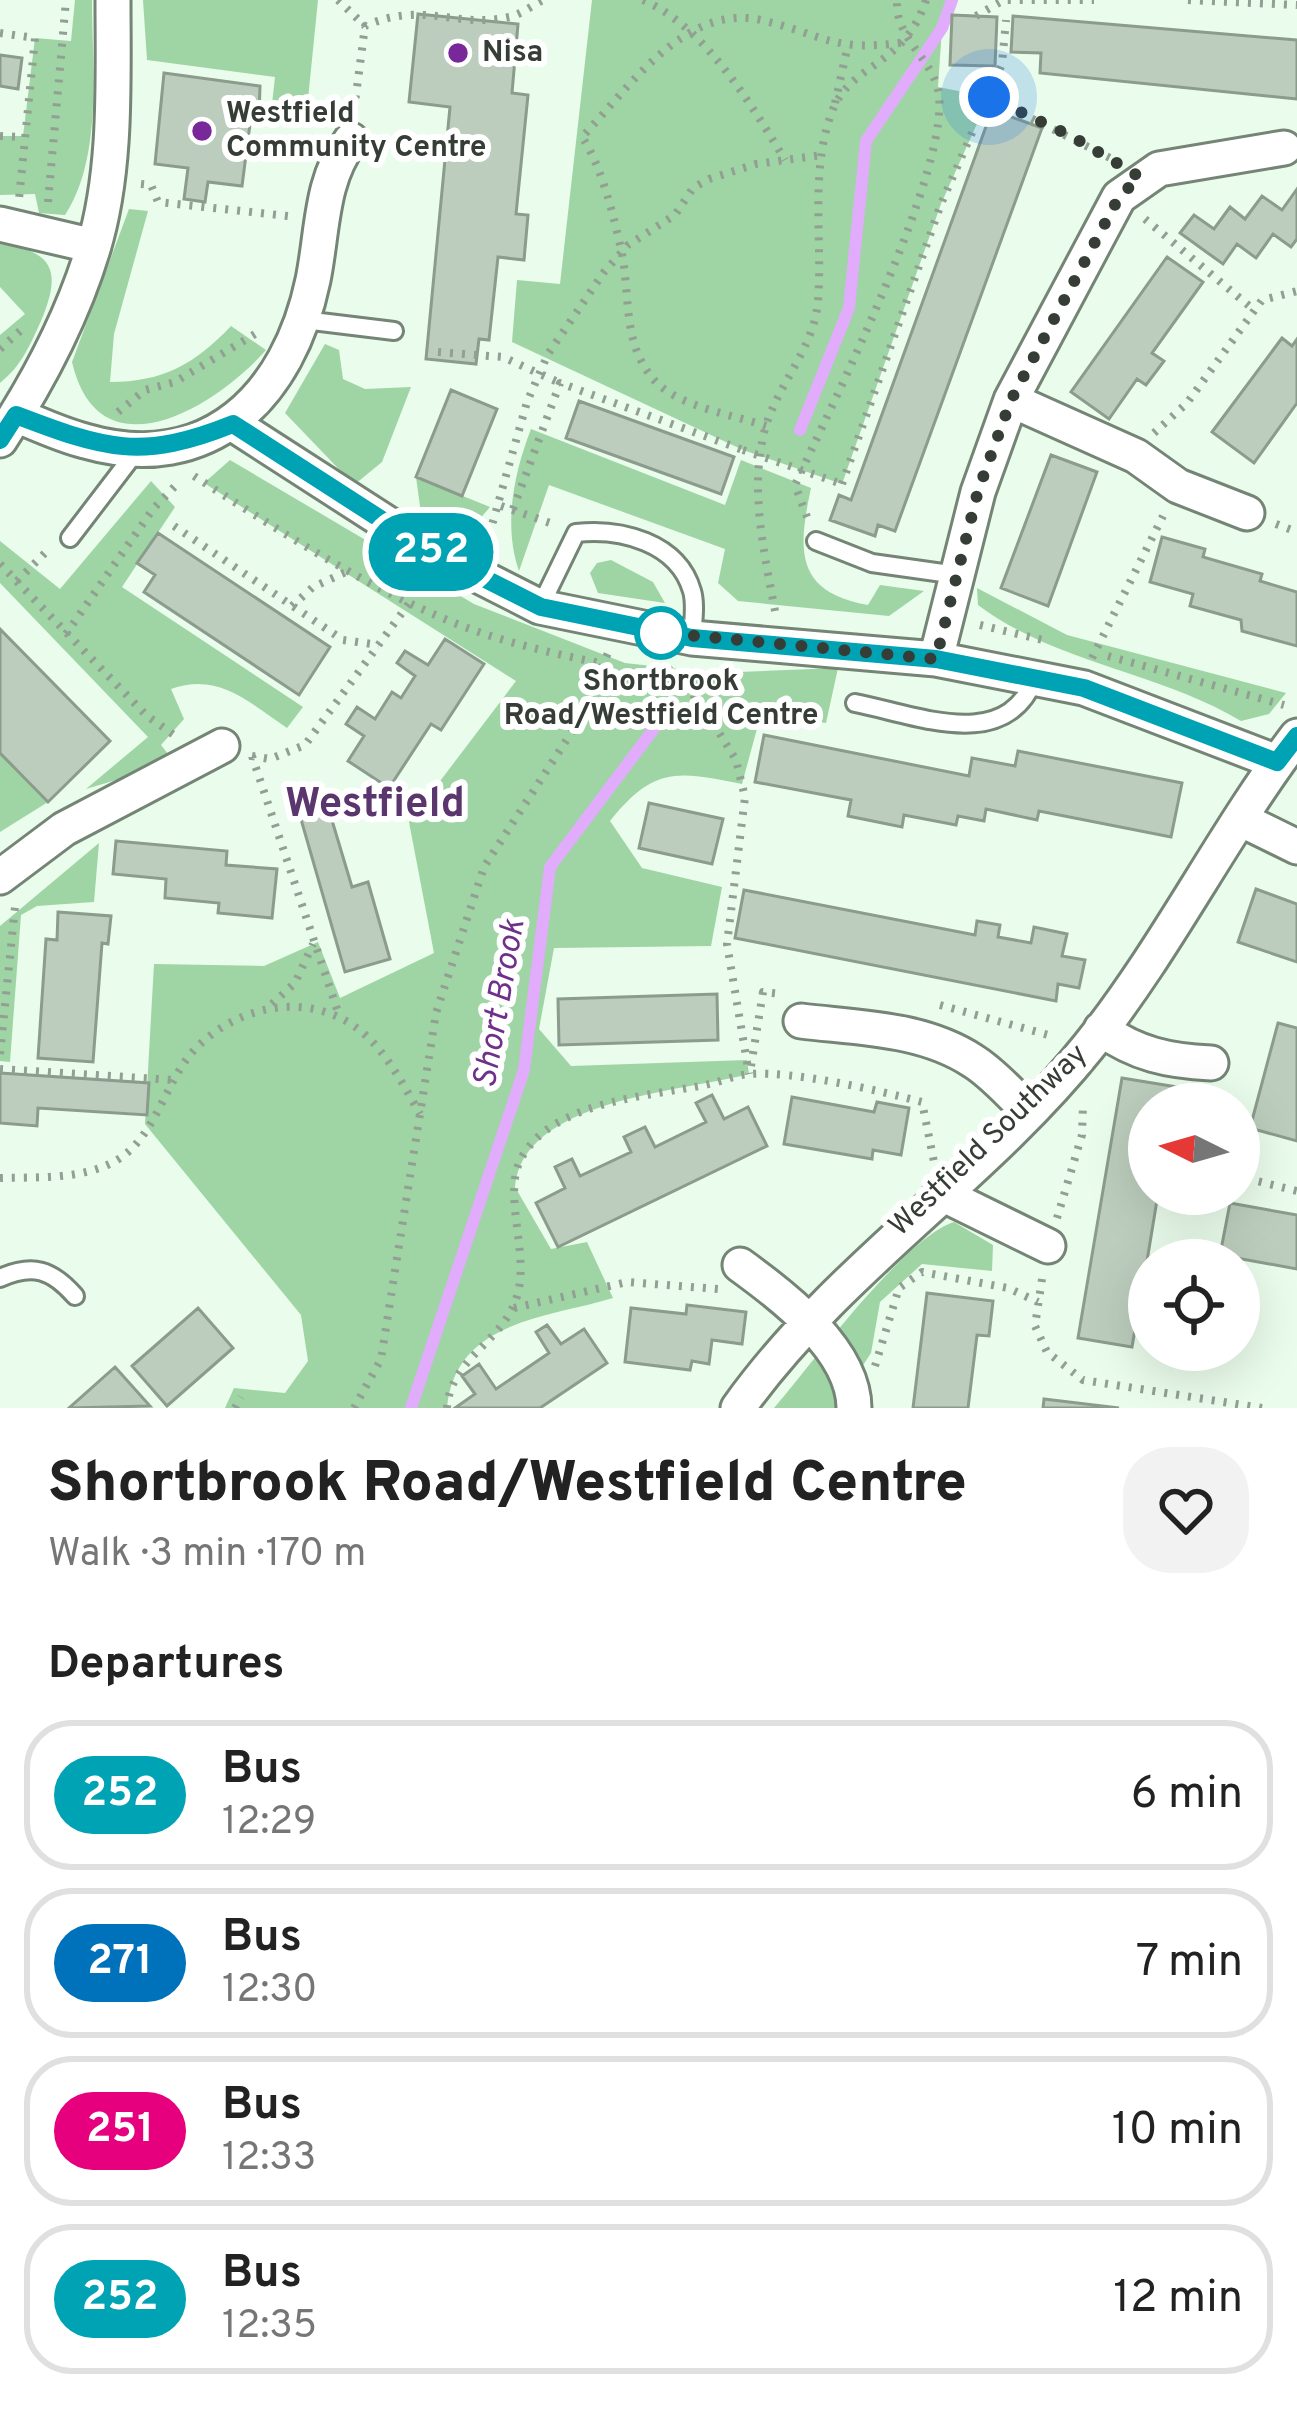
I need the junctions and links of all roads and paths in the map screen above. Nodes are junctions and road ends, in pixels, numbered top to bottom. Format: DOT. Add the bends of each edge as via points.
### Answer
graph roads {
  1 [pos="66,0"];
  2 [pos="113,0"];
  3 [pos="338,0"];
  4 [pos="543,0"];
  5 [pos="643,0"];
  6 [pos="897,0"];
  7 [pos="926,0"];
  8 [pos="1094,0"];
  9 [pos="1188,0"];
  10 [pos="1281,2"];
  11 [pos="1297,5"];
  12 [pos="976,16"];
  13 [pos="1006,20"];
  14 [pos="364,26"];
  15 [pos="0,33"];
  16 [pos="686,33"];
  17 [pos="906,42"];
  18 [pos="848,45"];
  19 [pos="989,97"];
  20 [pos="835,105"];
  21 [pos="0,136"];
  22 [pos="23,137"];
  23 [pos="351,140"];
  24 [pos="1284,148"];
  25 [pos="823,154"];
  26 [pos="784,160"];
  27 [pos="1130,187"];
  28 [pos="158,202"];
  29 [pos="322,219"];
  30 [pos="22,226"];
  31 [pos="94,246"];
  32 [pos="622,251"];
  33 [pos="1297,291"];
  34 [pos="1254,310"];
  35 [pos="304,320"];
  36 [pos="394,331"];
  37 [pos="438,352"];
  38 [pos="560,383"];
  39 [pos="1011,400"];
  40 [pos="233,424"];
  41 [pos="766,426"];
  42 [pos="8,427"];
  43 [pos="87,442"];
  44 [pos="179,445"];
  45 [pos="138,449"];
  46 [pos="1136,456"];
  47 [pos="194,477"];
  48 [pos="1178,486"];
  49 [pos="501,506"];
  50 [pos="513,509"];
  51 [pos="1247,513"];
  52 [pos="174,526"];
  53 [pos="576,533"];
  54 [pos="70,538"];
  55 [pos="816,541"];
  56 [pos="0,564"];
  57 [pos="350,570"];
  58 [pos="957,575"];
  59 [pos="474,576"];
  60 [pos="16,581"];
  61 [pos="410,602"];
  62 [pos="292,606"];
  63 [pos="541,607"];
  64 [pos="620,626"];
  65 [pos="66,634"];
  66 [pos="692,638"];
  67 [pos="781,643"];
  68 [pos="379,645"];
  69 [pos="936,659"];
  70 [pos="604,664"];
  71 [pos="1035,678"];
  72 [pos="1084,688"];
  73 [pos="855,703"];
  74 [pos="1287,749"];
  75 [pos="237,751"];
  76 [pos="1240,819"];
  77 [pos="1297,847"];
  78 [pos="8,869"];
  79 [pos="314,944"];
  80 [pos="271,1005"];
  81 [pos="339,1016"];
  82 [pos="801,1021"];
  83 [pos="1094,1038"];
  84 [pos="0,1054"];
  85 [pos="1211,1063"];
  86 [pos="0,1069"];
  87 [pos="749,1074"];
  88 [pos="175,1080"];
  89 [pos="1029,1111"];
  90 [pos="421,1116"];
  91 [pos="0,1178"];
  92 [pos="1260,1181"];
  93 [pos="1297,1191"];
  94 [pos="940,1193"];
  95 [pos="1048,1246"];
  96 [pos="0,1278"];
  97 [pos="738,1278"];
  98 [pos="75,1296"];
  99 [pos="1038,1302"];
  100 [pos="513,1309"];
  101 [pos="809,1319"];
  102 [pos="241,1396"];
  103 [pos="854,1398"];
  104 [pos="235,1408"];
  105 [pos="354,1408"];
  106 [pos="447,1408"];
  107 [pos="739,1408"];
  108 [pos="1262,1408"];
  1 -- 30 [label="path" via="54,106"];
  2 -- 31 [label="street" via="113,106"];
  3 -- 14 [label="path"];
  4 -- 14 [label="path" via="508,18 404,4"];
  5 -- 16 [label="path"];
  6 -- 17 [label="path"];
  7 -- 17 [label="path"];
  8 -- 12 [label="path" via="1004,0"];
  9 -- 10 [label="path"];
  10 -- 11 [label="path"];
  13 -- 19 [label="path"];
  14 -- 23 [label="path"];
  15 -- 22 [label="path" via="35,38"];
  16 -- 18 [label="path" via="736,17"];
  16 -- 26 [label="path" via="724,66"];
  16 -- 32 [label="path" via="582,136"];
  17 -- 18 [label="path"];
  17 -- 20 [label="path"];
  17 -- 55 [label="path" via="938,87 938,124 919,200 795,485"];
  18 -- 20 [label="path"];
  19 -- 27 [label="path" via="1073,137"];
  19 -- 38 [label="path, bridge" via="940,204 842,484"];
  20 -- 25 [label="path"];
  21 -- 22 [label="path"];
  22 -- 30 [label="path"];
  23 -- 29 [label="street" via="333,171"];
  24 -- 27 [label="street" via="1159,169"];
  25 -- 26 [label="path"];
  25 -- 41 [label="path" via="818,305"];
  26 -- 32 [label="path" via="709,178"];
  27 -- 34 [label="path"];
  27 -- 39 [label="street"];
  28 -- 29 [label="path"];
  29 -- 35 [label="street"];
  30 -- 31 [label="street"];
  31 -- 42 [label="street"];
  32 -- 41 [label="path" via="626,311 656,381"];
  32 -- 49 [label="path" via="548,354 522,417"];
  33 -- 34 [label="path"];
  34 -- 46 [label="path" via="1187,403"];
  35 -- 36 [label="lane"];
  35 -- 40 [label="street" via="266,392"];
  35 -- 43 [label="path" via="262,330 175,382 146,390"];
  37 -- 38 [label="path, bridge" via="503,357"];
  38 -- 50 [label="path"];
  39 -- 46 [label="street"];
  39 -- 58 [label="street"];
  40 -- 44 [label="street"];
  40 -- 59 [label="street"];
  41 -- 67 [label="path" via="759,516"];
  42 -- 43 [label="street"];
  43 -- 45 [label="street"];
  44 -- 45 [label="street"];
  44 -- 47 [label="path"];
  45 -- 54 [label="lane"];
  46 -- 48 [label="street"];
  47 -- 57 [label="path"];
  47 -- 65 [label="path" via="173,484"];
  48 -- 51 [label="street"];
  48 -- 72 [label="path" via="1094,652"];
  49 -- 50 [label="path"];
  49 -- 59 [label="path"];
  50 -- 53 [label="path"];
  52 -- 62 [label="path"];
  53 -- 63 [label="lane"];
  53 -- 66 [label="lane" via="616,532 676,560 693,592"];
  54 -- 60 [label="path"];
  55 -- 58 [label="lane" via="872,563"];
  56 -- 60 [label="path"];
  57 -- 61 [label="path"];
  57 -- 62 [label="path"];
  58 -- 69 [label="street"];
  59 -- 63 [label="street"];
  60 -- 65 [label="path"];
  61 -- 68 [label="path"];
  61 -- 70 [label="path" via="527,647"];
  62 -- 68 [label="path" via="343,640"];
  63 -- 64 [label="street"];
  64 -- 66 [label="street"];
  64 -- 70 [label="path"];
  64 -- 87 [label="path" via="700,703 736,760 745,797 727,944"];
  65 -- 75 [label="path" via="160,729"];
  66 -- 67 [label="street"];
  67 -- 69 [label="street"];
  68 -- 75 [label="path" via="305,745 271,759"];
  69 -- 71 [label="street"];
  70 -- 90 [label="path" via="575,727 484,867 436,1012"];
  71 -- 72 [label="street"];
  71 -- 73 [label="lane" via="1025,704 1003,721 972,725"];
  72 -- 74 [label="street"];
  74 -- 76 [label="street, Westfield Southway"];
  75 -- 78 [label="street" via="64,829"];
  75 -- 79 [label="path"];
  76 -- 77 [label="street"];
  76 -- 83 [label="street, Westfield Southway"];
  78 -- 84 [label="path"];
  79 -- 80 [label="path" via="296,983"];
  79 -- 81 [label="path"];
  80 -- 81 [label="path"];
  80 -- 88 [label="path" via="236,1018 195,1049"];
  81 -- 90 [label="path" via="365,1034"];
  82 -- 89 [label="street" via="906,1033 945,1046 976,1062"];
  83 -- 85 [label="street" via="1157,1058"];
  83 -- 89 [label="street, Westfield Southway"];
  83 -- 95 [label="path" via="1082,1135"];
  86 -- 88 [label="path"];
  87 -- 94 [label="path" via="922,1102"];
  87 -- 100 [label="path" via="597,1108 553,1127 523,1153"];
  88 -- 91 [label="path" via="138,1142 117,1160 59,1176"];
  89 -- 94 [label="street, Westfield Southway"];
  90 -- 105 [label="path" via="381,1359"];
  92 -- 93 [label="path"];
  94 -- 95 [label="street"];
  94 -- 101 [label="street, Westfield Southway"];
  95 -- 99 [label="path"];
  96 -- 98 [label="lane" via="42,1270"];
  97 -- 100 [label="path" via="627,1282"];
  97 -- 101 [label="street"];
  99 -- 103 [label="path" via="1008,1288 922,1272 899,1288 881,1360"];
  99 -- 108 [label="path" via="1036,1326 1047,1352 1083,1380"];
  100 -- 106 [label="path" via="462,1364"];
  101 -- 103 [label="street"];
  101 -- 107 [label="street, Westfield Southway"];
  102 -- 104 [label="path"];
}
